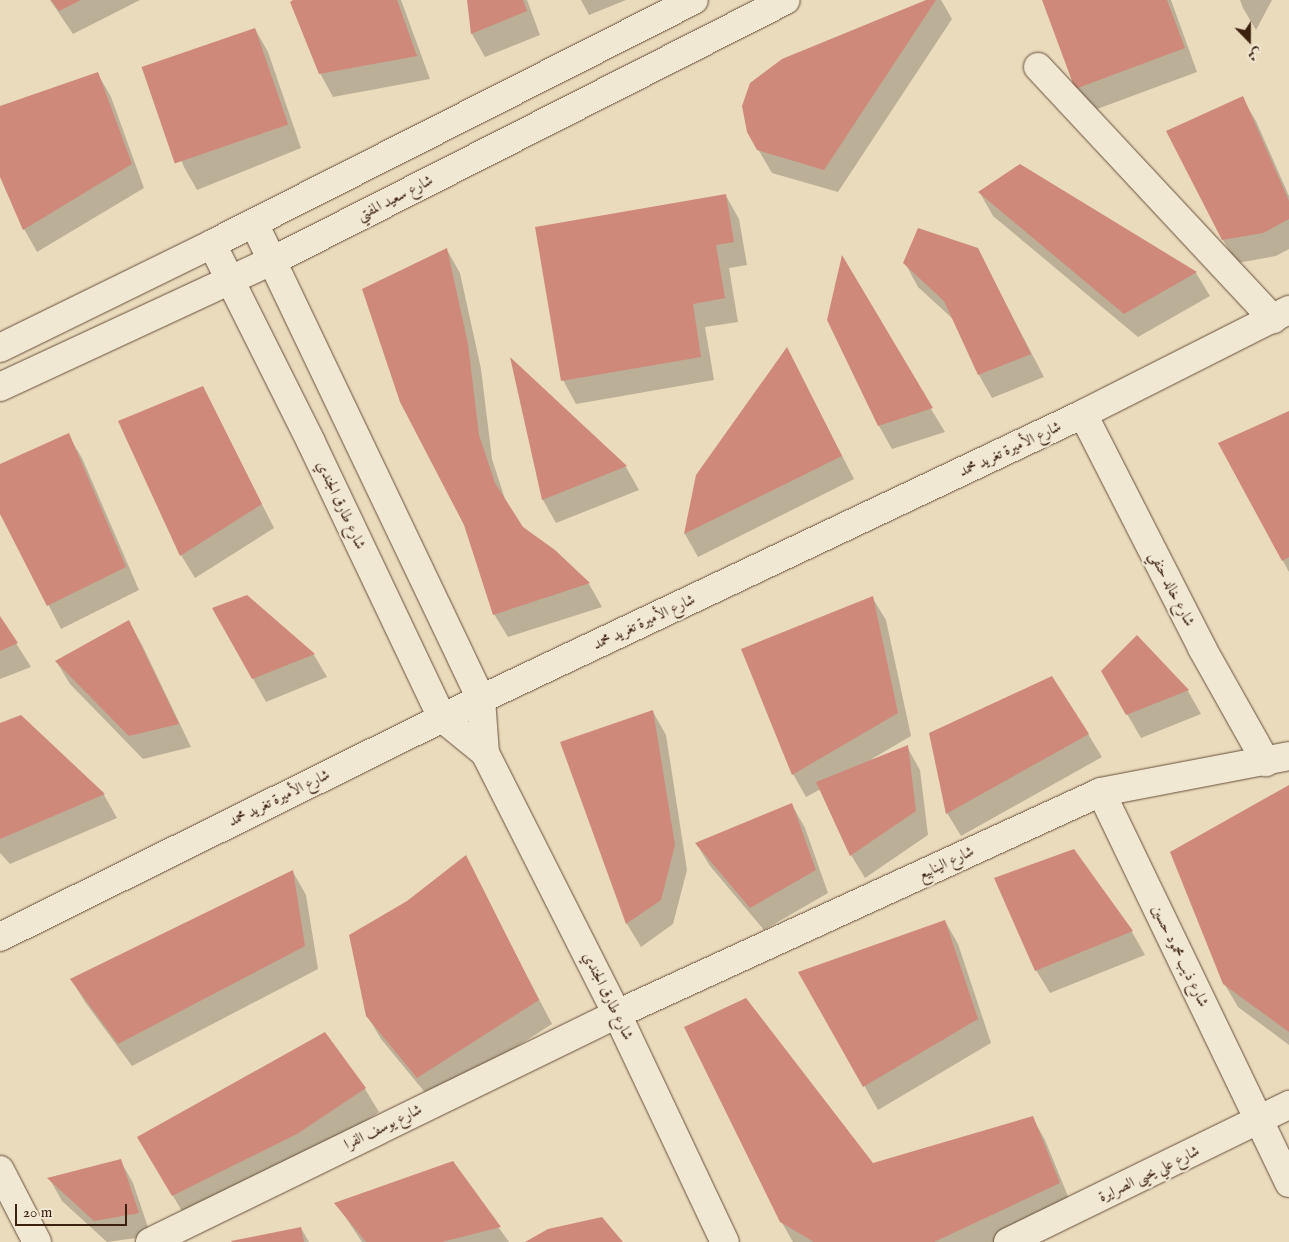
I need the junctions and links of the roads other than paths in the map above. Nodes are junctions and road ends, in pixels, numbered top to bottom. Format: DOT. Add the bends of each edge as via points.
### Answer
graph roads {
  1 [pos="694,0"];
  2 [pos="786,0"];
  3 [pos="1038,67"];
  4 [pos="254,223"];
  5 [pos="212,244"];
  6 [pos="272,261"];
  7 [pos="231,280"];
  8 [pos="1281,315"];
  9 [pos="0,348"];
  10 [pos="0,387"];
  11 [pos="1083,414"];
  12 [pos="350,425"];
  13 [pos="311,442"];
  14 [pos="481,699"];
  15 [pos="442,718"];
  16 [pos="485,753"];
  17 [pos="1277,759"];
  18 [pos="1101,792"];
  19 [pos="0,937"];
  20 [pos="617,1014"];
  21 [pos="1289,1105"];
  22 [pos="1260,1120"];
  23 [pos="0,1170"];
  24 [pos="1289,1183"];
  25 [pos="37,1242"];
  26 [pos="150,1242"];
  27 [pos="725,1242"];
  28 [pos="1008,1242"];
  1 -- 4 [label="street"];
  2 -- 6 [label="street, شارع سعيد المفتي"];
  3 -- 8 [label="street"];
  4 -- 5 [label="street"];
  4 -- 6 [label="street, شارع طارق الجندي"];
  5 -- 7 [label="street, شارع طارق الجندي"];
  5 -- 9 [label="street"];
  6 -- 7 [label="street, شارع سعيد المفتي"];
  6 -- 12 [label="street, شارع طارق الجندي"];
  7 -- 10 [label="street, شارع سعيد المفتي"];
  7 -- 13 [label="street, شارع طارق الجندي"];
  8 -- 11 [label="street, شارع الأميرة تغريد محمد"];
  11 -- 14 [label="street, شارع الأميرة تغريد محمد"];
  11 -- 17 [label="street, شارع خالد حنفي" via="1202,648"];
  12 -- 13 [label="street"];
  12 -- 14 [label="street, شارع طارق الجندي"];
  13 -- 15 [label="street, شارع طارق الجندي"];
  14 -- 15 [label="street, شارع الأميرة تغريد محمد"];
  14 -- 16 [label="street, شارع طارق الجندي"];
  15 -- 16 [label="street, شارع طارق الجندي"];
  15 -- 19 [label="street, شارع الأميرة تغريد محمد"];
  16 -- 20 [label="street, شارع طارق الجندي"];
  17 -- 18 [label="street, شارع الينابيع"];
  18 -- 20 [label="street, شارع الينابيع"];
  18 -- 22 [label="street, شارع ذيب محمود حسين"];
  20 -- 26 [label="street, شارع يوسف الفرا"];
  20 -- 27 [label="street, شارع طارق الجندي"];
  21 -- 22 [label="street, شارع علي يحيى الصرايرة"];
  22 -- 24 [label="street, شارع ذيب محمود حسين"];
  22 -- 28 [label="street, شارع علي يحيى الصرايرة"];
  23 -- 25 [label="street"];
}
